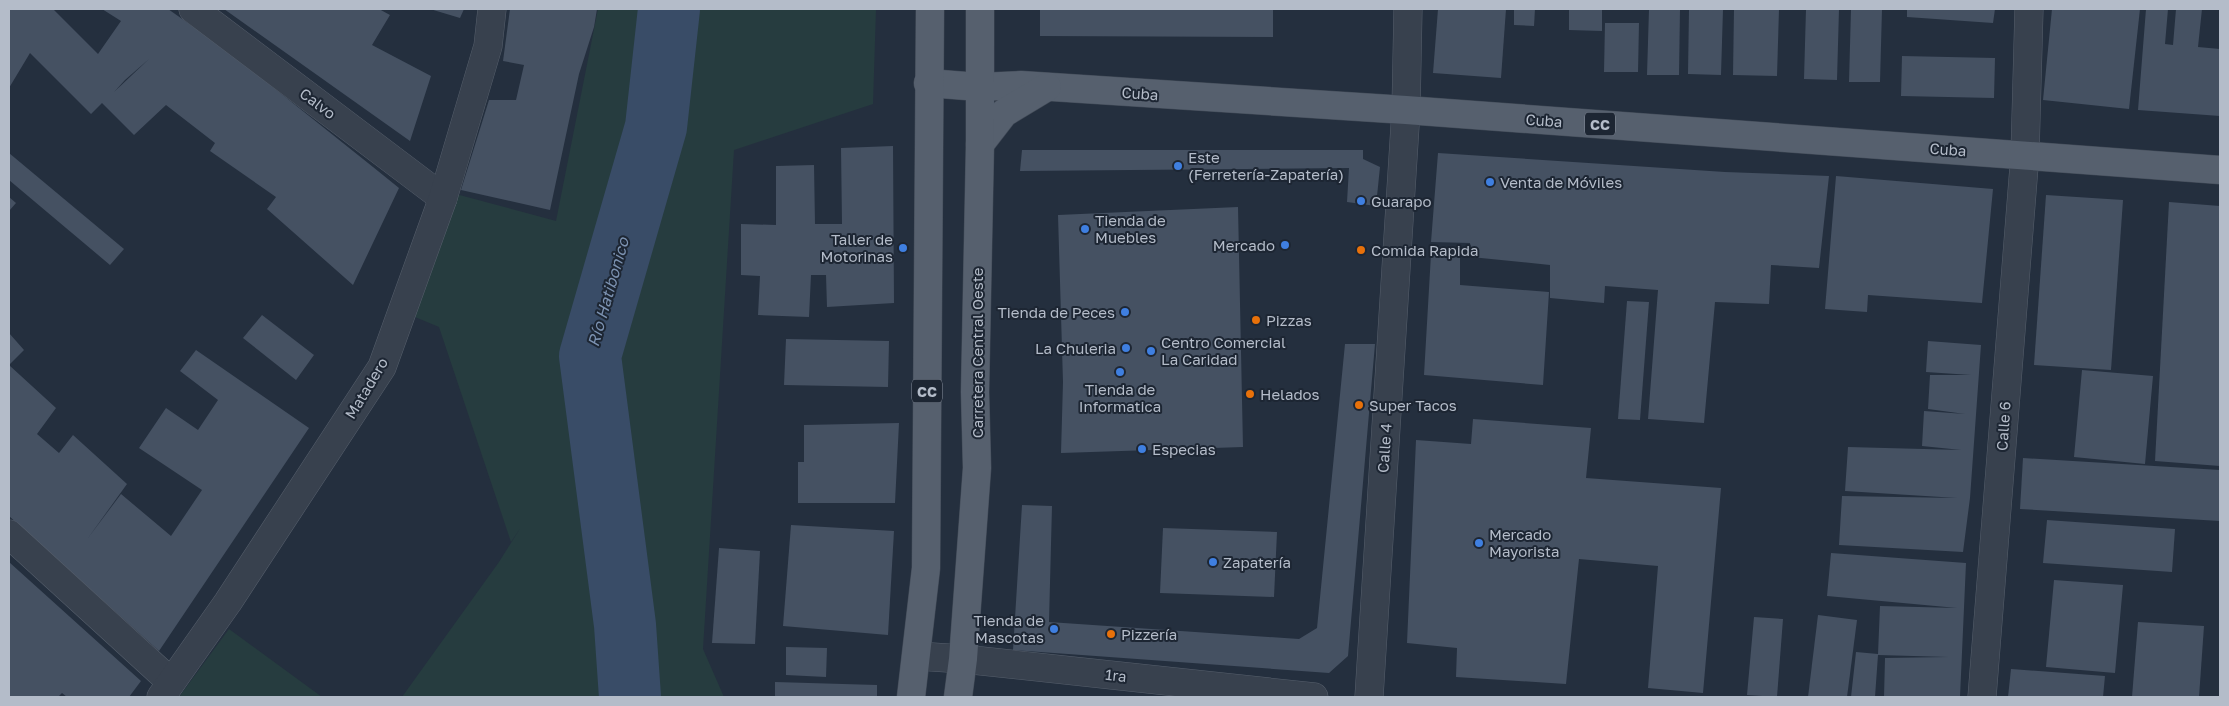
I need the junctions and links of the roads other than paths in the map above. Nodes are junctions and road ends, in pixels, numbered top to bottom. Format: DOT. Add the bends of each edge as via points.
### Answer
graph roads {
  1 [pos="194,9"];
  2 [pos="492,9"];
  3 [pos="930,9"];
  4 [pos="980,9"];
  5 [pos="1408,9"];
  6 [pos="2029,9"];
  7 [pos="928,83"];
  8 [pos="979,87"];
  9 [pos="1047,87"];
  10 [pos="1406,110"];
  11 [pos="980,144"];
  12 [pos="2025,154"];
  13 [pos="2220,170"];
  14 [pos="442,198"];
  15 [pos="9,534"];
  16 [pos="917,656"];
  17 [pos="963,659"];
  18 [pos="166,690"];
  19 [pos="911,697"];
  20 [pos="958,697"];
  21 [pos="1314,697"];
  22 [pos="1369,697"];
  23 [pos="1982,697"];
  1 -- 14 [label="street, Calvo"];
  2 -- 14 [label="street, Matadero" via="488,46"];
  3 -- 7 [label="main road, CC"];
  4 -- 8 [label="main road, Carretera Central Oeste"];
  5 -- 10 [label="street, Calle 4"];
  6 -- 12 [label="street, Calle 6"];
  7 -- 8 [label="main road, Cuba"];
  7 -- 16 [label="main road, CC" via="926,568"];
  8 -- 9 [label="main road, Cuba / CC"];
  8 -- 11 [label="main road, Carretera Central Oeste"];
  9 -- 10 [label="main road, Cuba / CC"];
  9 -- 11 [label="main road" via="1004,113"];
  10 -- 12 [label="main road, Cuba / CC"];
  10 -- 22 [label="street, Calle 4"];
  11 -- 17 [label="main road, Carretera Central Oeste" via="975,392 977,468"];
  12 -- 13 [label="main road, Cuba / CC"];
  12 -- 23 [label="street, Calle 6"];
  14 -- 18 [label="street, Matadero" via="382,367 228,602"];
  15 -- 18 [label="street"];
  16 -- 17 [label="street, 1ra"];
  16 -- 19 [label="main road, CC"];
  17 -- 20 [label="main road, Carretera Central Oeste"];
  17 -- 21 [label="street, 1ra"];
}
